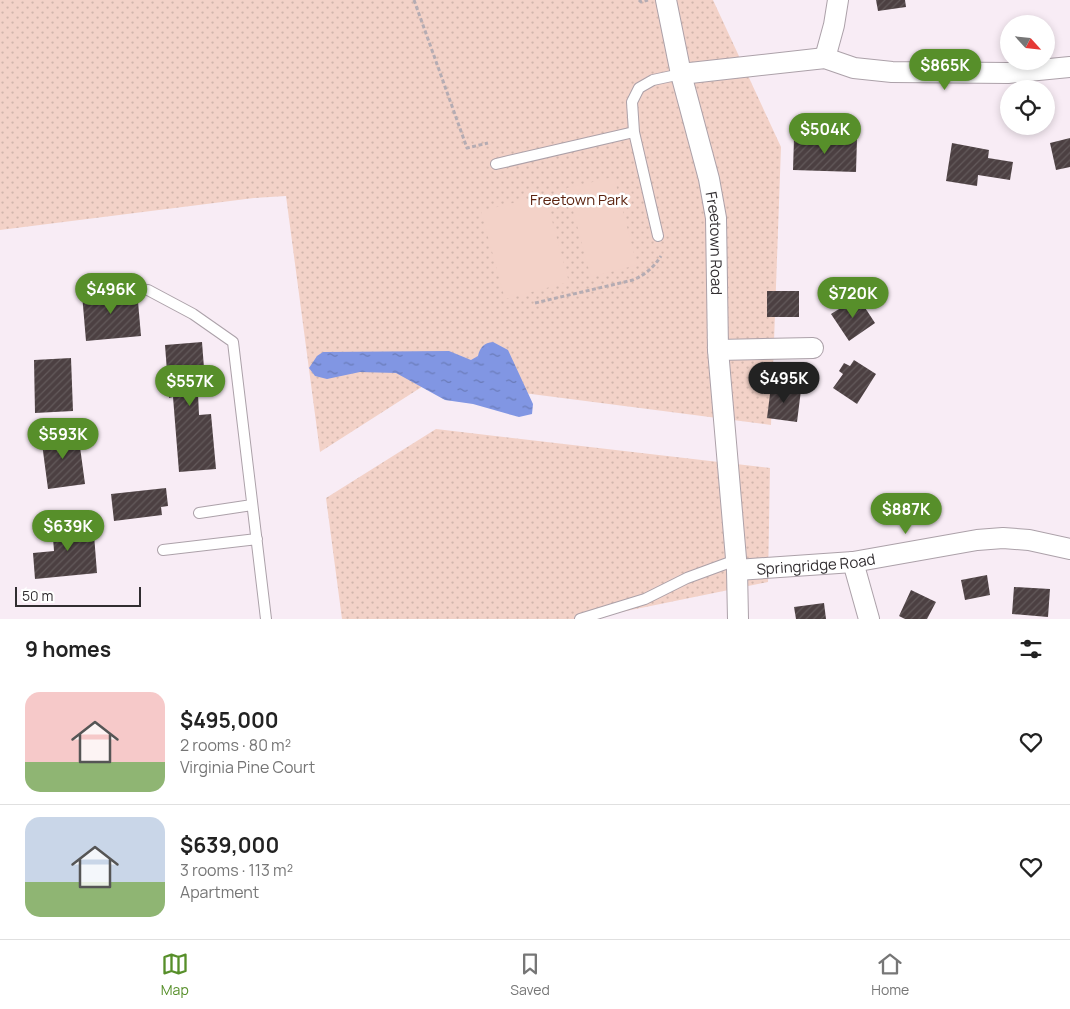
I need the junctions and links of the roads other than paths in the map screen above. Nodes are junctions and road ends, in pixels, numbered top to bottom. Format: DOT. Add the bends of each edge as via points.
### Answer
graph roads {
  1 [pos="666,0"];
  2 [pos="838,0"];
  3 [pos="825,58"];
  4 [pos="1070,67"];
  5 [pos="681,74"];
  6 [pos="634,132"];
  7 [pos="496,164"];
  8 [pos="658,236"];
  9 [pos="148,290"];
  10 [pos="813,348"];
  11 [pos="718,350"];
  12 [pos="252,505"];
  13 [pos="199,513"];
  14 [pos="256,539"];
  15 [pos="1070,549"];
  16 [pos="163,550"];
  17 [pos="853,562"];
  18 [pos="737,565"];
  19 [pos="266,619"];
  20 [pos="580,619"];
  21 [pos="738,619"];
  22 [pos="869,619"];
  1 -- 5 [label="street, Freetown Road"];
  2 -- 3 [label="street"];
  3 -- 4 [label="street" via="854,68 892,72 1008,73"];
  3 -- 5 [label="street"];
  5 -- 6 [label="lane" via="653,80 640,88 632,102"];
  5 -- 11 [label="street, Freetown Road" via="716,218"];
  6 -- 7 [label="lane"];
  6 -- 8 [label="lane"];
  9 -- 12 [label="lane" via="193,314 233,342"];
  10 -- 11 [label="street"];
  11 -- 18 [label="street, Freetown Road"];
  12 -- 13 [label="lane"];
  12 -- 14 [label="lane"];
  14 -- 16 [label="lane"];
  14 -- 19 [label="lane"];
  15 -- 17 [label="street, Springridge Road" via="1003,538"];
  17 -- 18 [label="street, Springridge Road"];
  17 -- 22 [label="street"];
  18 -- 20 [label="lane" via="687,578 645,599"];
  18 -- 21 [label="street, Freetown Road"];
}
